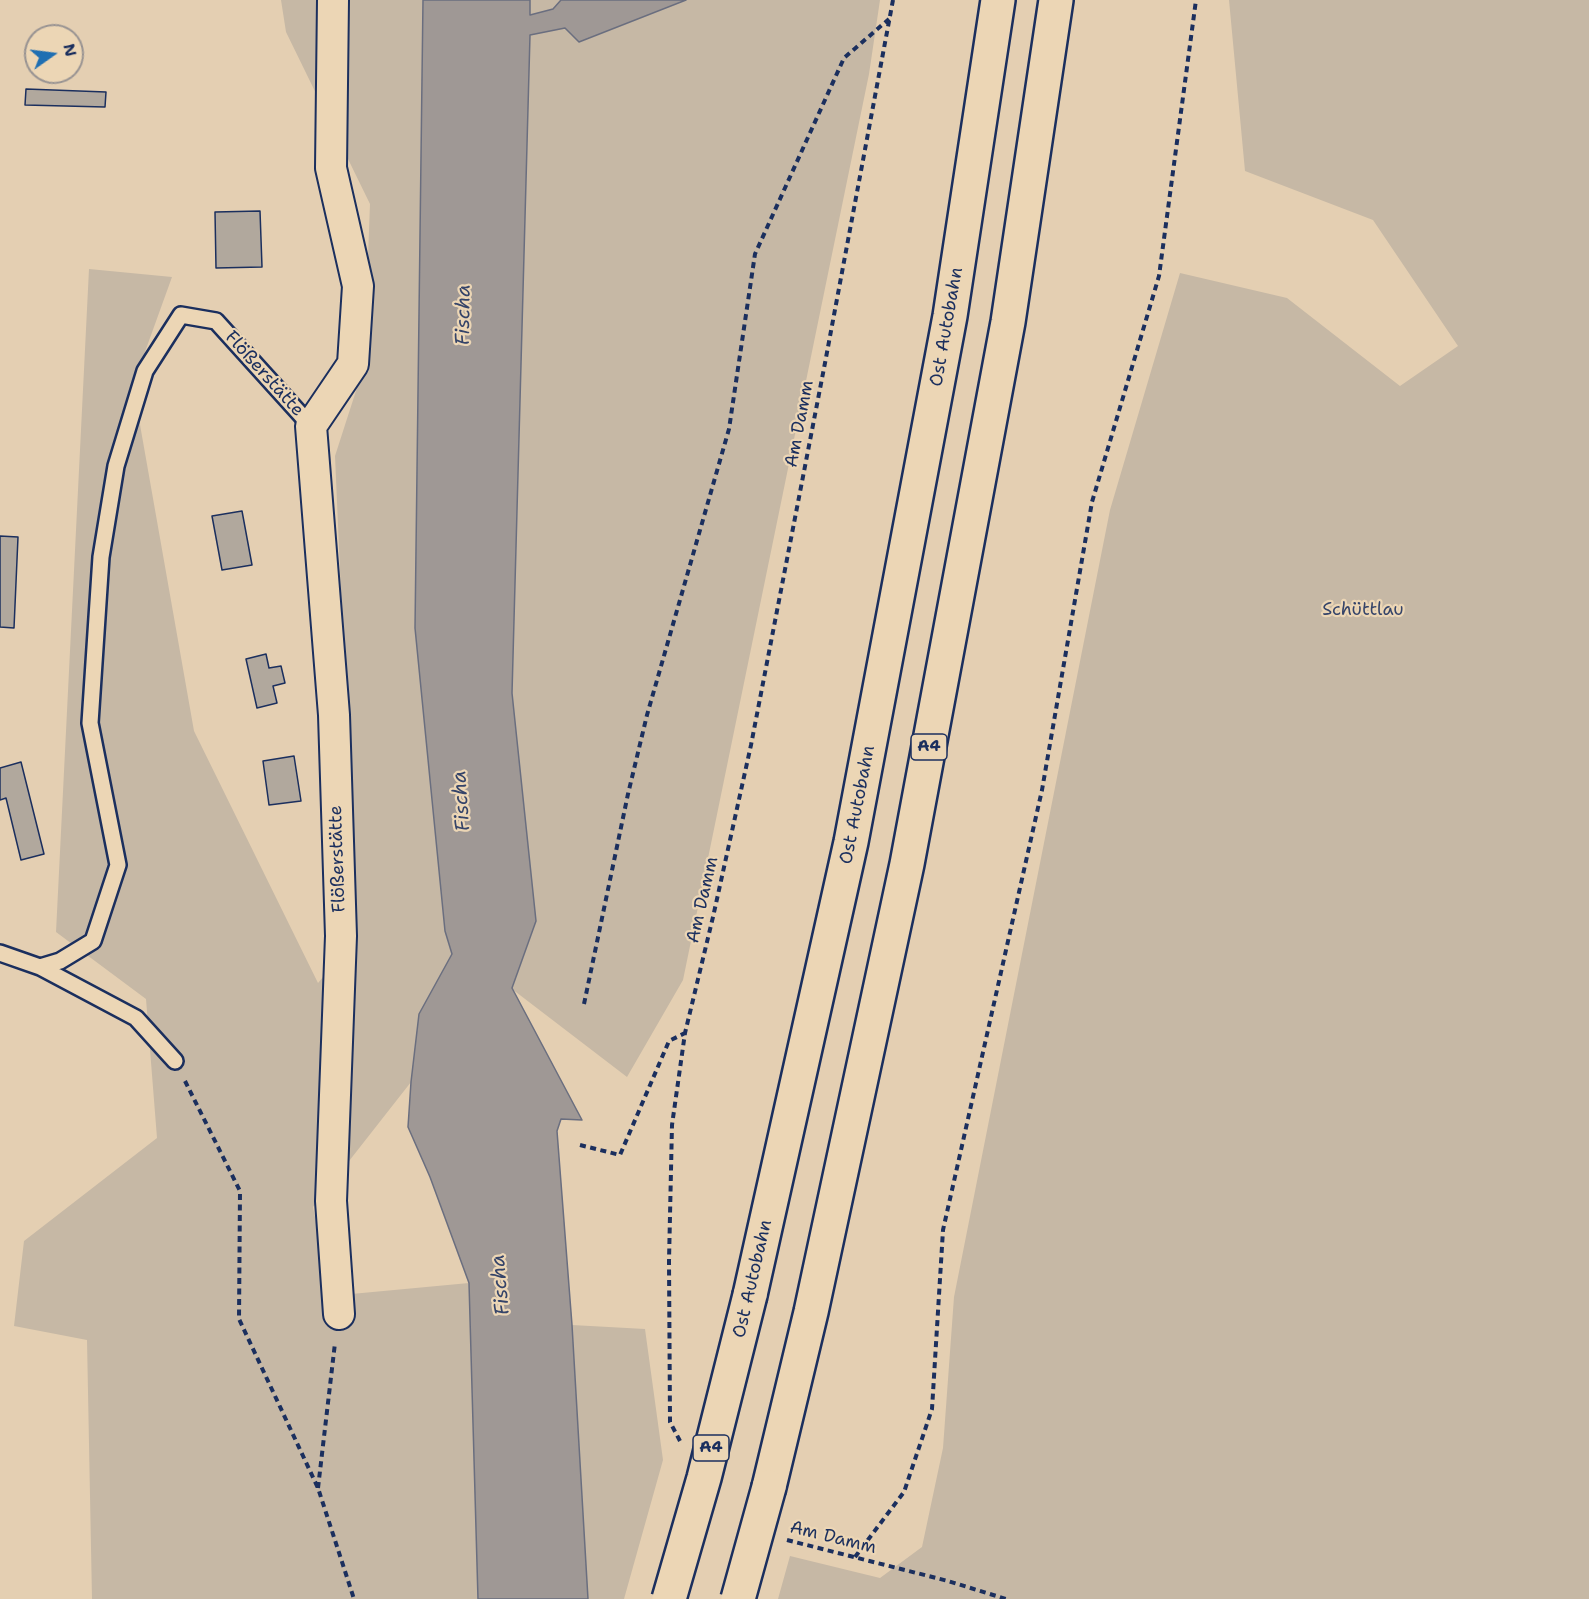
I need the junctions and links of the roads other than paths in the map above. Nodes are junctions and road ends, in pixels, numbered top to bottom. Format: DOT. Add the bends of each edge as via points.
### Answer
graph roads {
  1 [pos="333,0"];
  2 [pos="998,0"];
  3 [pos="1056,0"];
  4 [pos="311,426"];
  5 [pos="0,953"];
  6 [pos="40,967"];
  7 [pos="175,1061"];
  8 [pos="339,1314"];
  9 [pos="669,1599"];
  10 [pos="738,1599"];
  1 -- 4 [label="street" via="331,168 358,286 353,364"];
  2 -- 9 [label="highway, Ost Autobahn / A4, bridge" via="950,316 851,842 750,1295"];
  3 -- 10 [label="highway, A4, bridge" via="1008,322 907,864 811,1312"];
  4 -- 6 [label="lane, Flößerstätte" via="216,321 181,315 145,371 116,466 101,556 90,723 118,865 93,941 60,961"];
  4 -- 8 [label="street, Flößerstätte" via="334,715 341,936 331,1201"];
  5 -- 6 [label="lane"];
  6 -- 7 [label="lane" via="136,1018"];
}
